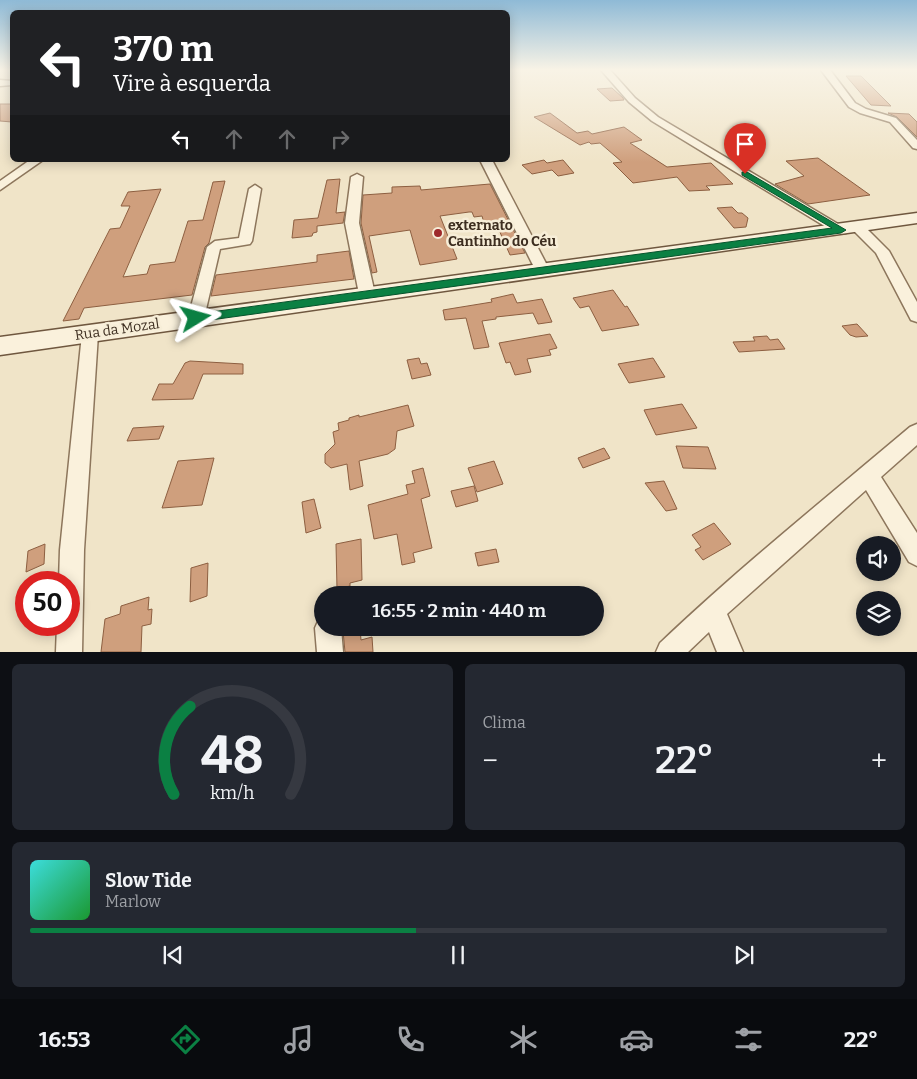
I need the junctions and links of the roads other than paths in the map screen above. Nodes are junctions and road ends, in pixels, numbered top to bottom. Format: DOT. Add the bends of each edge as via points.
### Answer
graph roads {
  1 [pos="633,100"];
  2 [pos="848,100"];
  3 [pos="917,146"];
  4 [pos="33,162"];
  5 [pos="487,162"];
  6 [pos="6,176"];
  7 [pos="357,177"];
  8 [pos="0,186"];
  9 [pos="255,189"];
  10 [pos="917,218"];
  11 [pos="849,228"];
  12 [pos="543,271"];
  13 [pos="367,294"];
  14 [pos="917,316"];
  15 [pos="196,318"];
  16 [pos="90,334"];
  17 [pos="0,346"];
  18 [pos="917,433"];
  19 [pos="868,474"];
  20 [pos="917,554"];
  21 [pos="712,610"];
  22 [pos="329,636"];
  23 [pos="69,652"];
  24 [pos="330,652"];
  25 [pos="669,652"];
  26 [pos="730,652"];
  1 -- 11 [label="street" via="655,119"];
  2 -- 3 [label="street" via="863,111 893,120"];
  4 -- 6 [label="street"];
  5 -- 12 [label="street"];
  6 -- 8 [label="street"];
  7 -- 13 [label="street" via="352,222"];
  9 -- 15 [label="street" via="245,241 214,247"];
  10 -- 11 [label="main road, Rua da Mozal"];
  11 -- 12 [label="main road, Rua da Mozal"];
  11 -- 14 [label="street" via="882,251"];
  12 -- 13 [label="main road, Rua da Mozal"];
  13 -- 15 [label="main road, Rua da Mozal"];
  15 -- 16 [label="main road, Rua da Mozal"];
  16 -- 17 [label="main road, Rua da Mozal"];
  16 -- 23 [label="street" via="72,550"];
  18 -- 19 [label="street"];
  19 -- 20 [label="street"];
  19 -- 21 [label="street"];
  21 -- 25 [label="street"];
  21 -- 26 [label="street"];
  22 -- 24 [label="street"];
}
